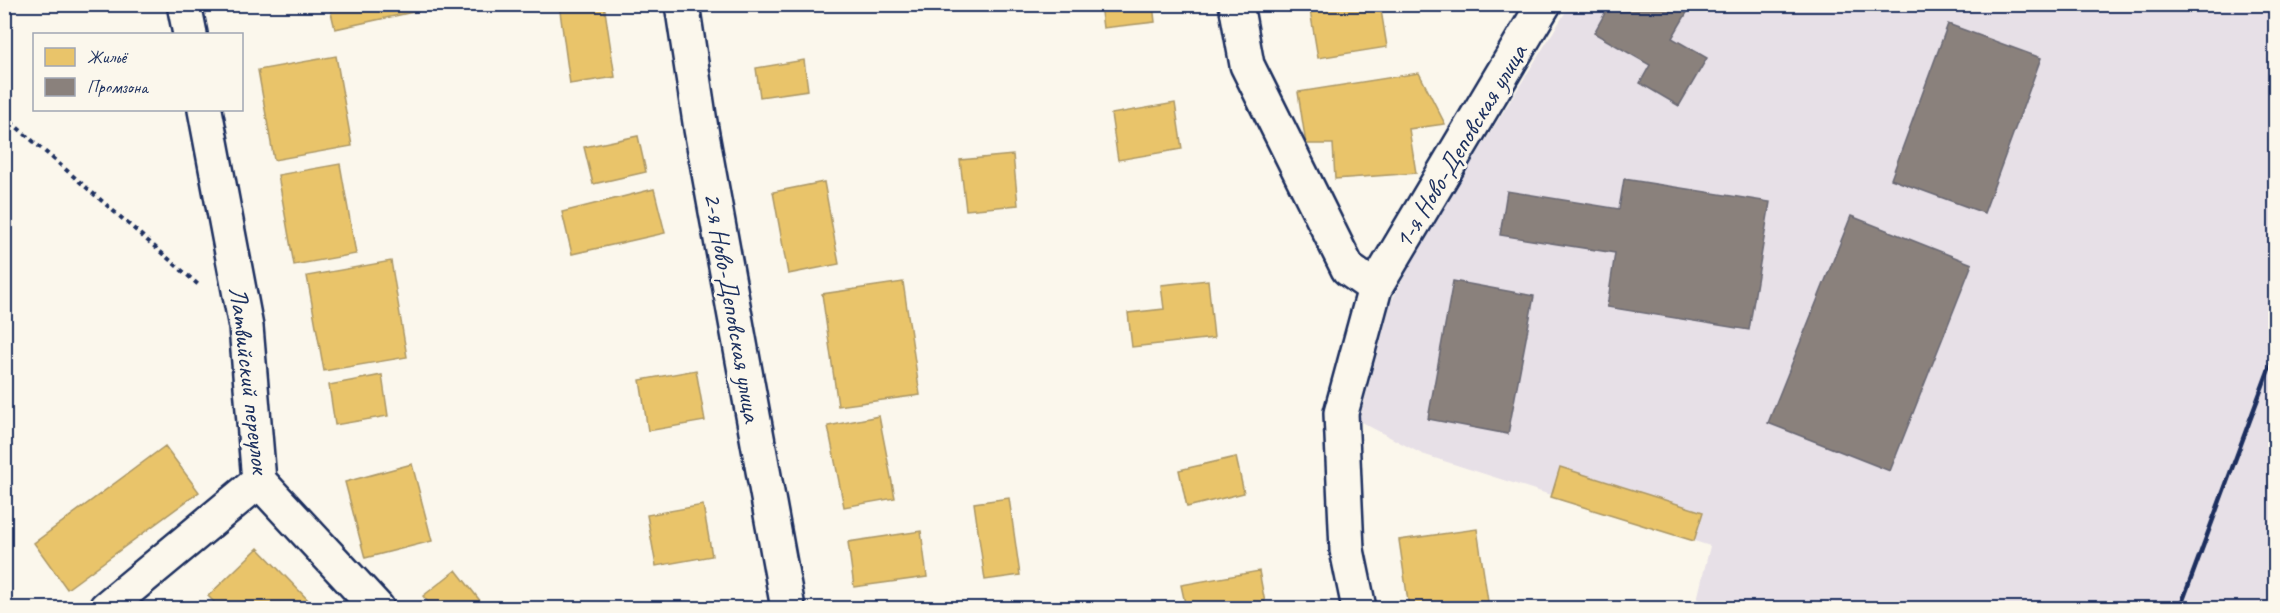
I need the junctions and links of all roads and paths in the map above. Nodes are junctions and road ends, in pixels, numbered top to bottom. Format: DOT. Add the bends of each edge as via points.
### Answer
graph roads {
  1 [pos="184,4"];
  2 [pos="682,4"];
  3 [pos="1236,4"];
  4 [pos="1544,4"];
  5 [pos="190,33"];
  6 [pos="204,111"];
  7 [pos="4,116"];
  8 [pos="202,288"];
  9 [pos="1375,288"];
  10 [pos="259,481"];
  11 [pos="106,609"];
  12 [pos="376,609"];
  13 [pos="788,609"];
  14 [pos="1359,609"];
  1 -- 5 [label="street"];
  2 -- 13 [label="street, 2-я Ново-Деповская улица"];
  3 -- 9 [label="street" via="1247,65 1348,269"];
  4 -- 9 [label="street, 1-я Ново-Деповская улица"];
  6 -- 10 [label="street, Латвийский переулок" via="246,327"];
  7 -- 8 [label="path"];
  9 -- 14 [label="street, 1-я Ново-Деповская улица" via="1341,412 1347,550"];
  10 -- 11 [label="street"];
  10 -- 12 [label="street, Латвийский переулок"];
}
